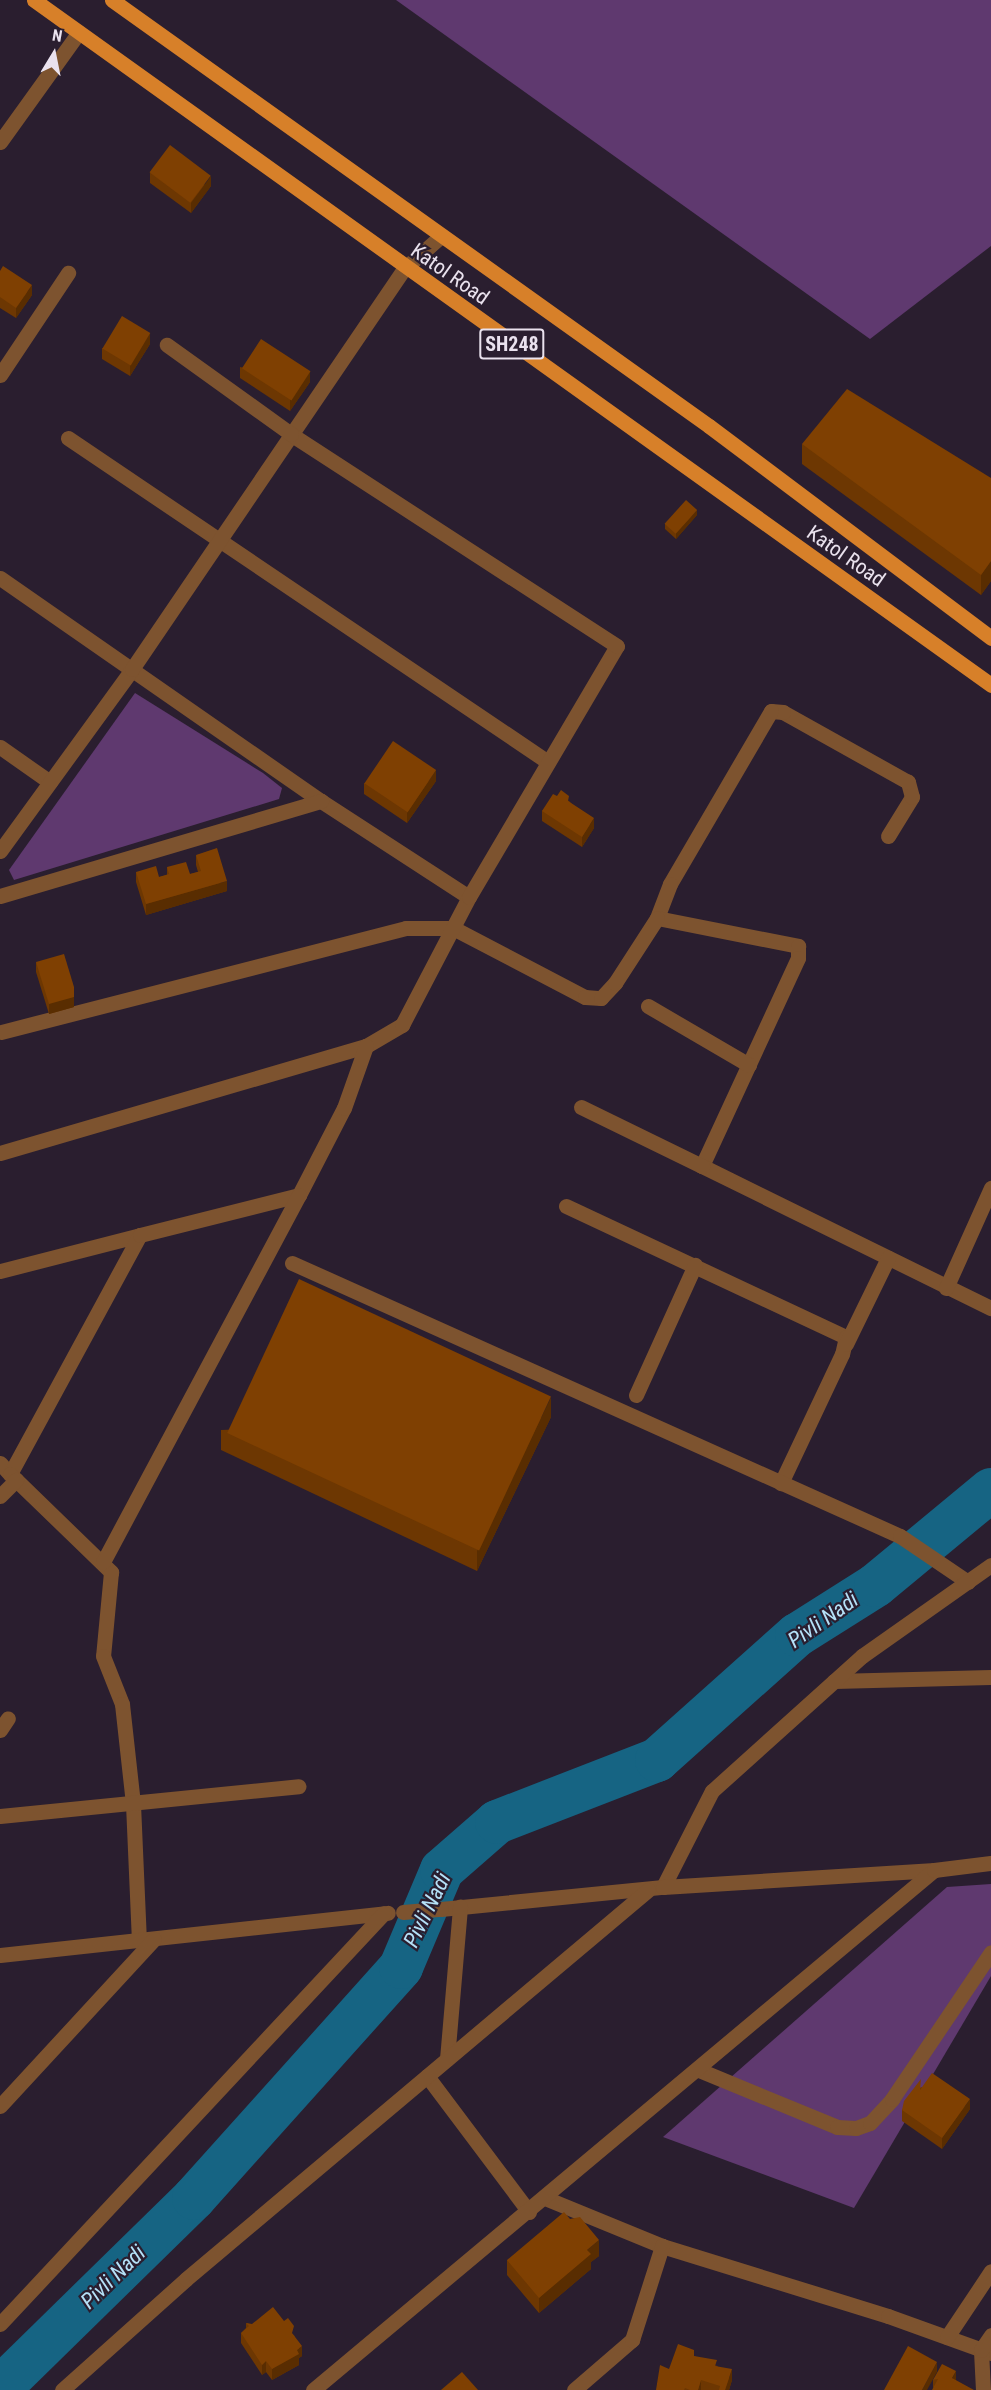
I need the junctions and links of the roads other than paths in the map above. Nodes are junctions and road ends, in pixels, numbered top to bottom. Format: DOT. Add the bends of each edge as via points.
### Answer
graph roads {
  1 [pos="34,0"];
  2 [pos="112,0"];
  3 [pos="79,32"];
  4 [pos="0,142"];
  5 [pos="441,236"];
  6 [pos="405,267"];
  7 [pos="68,273"];
  8 [pos="167,345"];
  9 [pos="0,375"];
  10 [pos="291,434"];
  11 [pos="68,438"];
  12 [pos="219,542"];
  13 [pos="0,578"];
  14 [pos="991,638"];
  15 [pos="132,669"];
  16 [pos="991,685"];
  17 [pos="0,747"];
  18 [pos="548,762"];
  19 [pos="50,782"];
  20 [pos="321,801"];
  21 [pos="888,836"];
  22 [pos="0,851"];
  23 [pos="0,896"];
  24 [pos="469,897"];
  25 [pos="657,918"];
  26 [pos="453,928"];
  27 [pos="648,1006"];
  28 [pos="0,1030"];
  29 [pos="366,1046"];
  30 [pos="749,1065"];
  31 [pos="581,1107"];
  32 [pos="0,1153"];
  33 [pos="702,1166"];
  34 [pos="991,1188"];
  35 [pos="299,1195"];
  36 [pos="566,1206"];
  37 [pos="140,1235"];
  38 [pos="888,1258"];
  39 [pos="292,1263"];
  40 [pos="695,1265"];
  41 [pos="0,1271"];
  42 [pos="946,1288"];
  43 [pos="991,1308"];
  44 [pos="846,1344"];
  45 [pos="636,1395"];
  46 [pos="9,1472"];
  47 [pos="781,1483"];
  48 [pos="0,1496"];
  49 [pos="104,1562"];
  50 [pos="991,1565"];
  51 [pos="968,1582"];
  52 [pos="991,1677"];
  53 [pos="834,1681"];
  54 [pos="298,1786"];
  55 [pos="133,1804"];
  56 [pos="0,1816"];
  57 [pos="991,1863"];
  58 [pos="934,1870"];
  59 [pos="656,1889"];
  60 [pos="460,1907"];
  61 [pos="384,1913"];
  62 [pos="147,1940"];
  63 [pos="991,1952"];
  64 [pos="0,1955"];
  65 [pos="447,2059"];
  66 [pos="699,2070"];
  67 [pos="427,2076"];
  68 [pos="0,2106"];
  69 [pos="545,2198"];
  70 [pos="529,2212"];
  71 [pos="662,2246"];
  72 [pos="991,2271"];
  73 [pos="0,2324"];
  74 [pos="991,2335"];
  75 [pos="947,2337"];
  76 [pos="986,2352"];
  77 [pos="62,2390"];
  78 [pos="313,2390"];
  79 [pos="574,2390"];
  80 [pos="983,2390"];
  1 -- 3 [label="main road, Katol Road / SH248"];
  2 -- 5 [label="main road, Katol Road / SH248"];
  3 -- 4 [label="street"];
  3 -- 6 [label="main road, Katol Road / SH248"];
  5 -- 6 [label="street"];
  5 -- 14 [label="main road, Katol Road / SH248" via="709,426"];
  6 -- 10 [label="street"];
  6 -- 16 [label="main road, Katol Road / SH248"];
  7 -- 9 [label="street"];
  8 -- 10 [label="street"];
  10 -- 12 [label="street"];
  10 -- 18 [label="street" via="617,646"];
  11 -- 12 [label="street"];
  12 -- 15 [label="street"];
  12 -- 18 [label="street"];
  13 -- 15 [label="street"];
  15 -- 19 [label="street"];
  15 -- 20 [label="street"];
  17 -- 19 [label="street"];
  18 -- 24 [label="street"];
  19 -- 22 [label="street"];
  20 -- 23 [label="street"];
  20 -- 24 [label="street"];
  21 -- 25 [label="street" via="912,797 908,782 783,712 771,711 670,884"];
  24 -- 26 [label="street"];
  25 -- 26 [label="street" via="601,998 585,997"];
  25 -- 30 [label="street" via="798,946 798,958"];
  26 -- 28 [label="street" via="406,928"];
  26 -- 29 [label="street" via="402,1025"];
  27 -- 30 [label="street"];
  29 -- 32 [label="street"];
  29 -- 35 [label="street" via="344,1108"];
  30 -- 33 [label="street"];
  31 -- 33 [label="street"];
  33 -- 38 [label="street"];
  34 -- 42 [label="street"];
  35 -- 37 [label="street"];
  35 -- 49 [label="street"];
  36 -- 40 [label="street"];
  37 -- 41 [label="street"];
  37 -- 46 [label="street"];
  38 -- 42 [label="street"];
  38 -- 44 [label="street"];
  39 -- 47 [label="street"];
  40 -- 44 [label="street" via="842,1332"];
  40 -- 45 [label="street"];
  42 -- 43 [label="street"];
  44 -- 47 [label="street"];
  46 -- 48 [label="street"];
  46 -- 49 [label="street"];
  47 -- 51 [label="street" via="900,1536"];
  49 -- 55 [label="street" via="112,1581 104,1656 108,1676 122,1704"];
  50 -- 51 [label="street"];
  51 -- 53 [label="street" via="862,1656"];
  52 -- 53 [label="street"];
  53 -- 59 [label="street" via="712,1791"];
  54 -- 55 [label="street"];
  55 -- 56 [label="street"];
  55 -- 62 [label="street"];
  57 -- 58 [label="street"];
  58 -- 59 [label="street"];
  58 -- 66 [label="street"];
  59 -- 60 [label="street"];
  59 -- 65 [label="street"];
  60 -- 61 [label="street"];
  60 -- 65 [label="street"];
  61 -- 62 [label="street"];
  61 -- 73 [label="street"];
  62 -- 64 [label="street"];
  62 -- 68 [label="street"];
  63 -- 66 [label="street" via="892,2099 870,2123 856,2128 837,2127"];
  65 -- 67 [label="street"];
  66 -- 69 [label="street"];
  67 -- 70 [label="street"];
  67 -- 77 [label="street" via="186,2279"];
  69 -- 70 [label="street"];
  69 -- 71 [label="street"];
  70 -- 78 [label="street"];
  71 -- 75 [label="street"];
  71 -- 79 [label="street" via="632,2340"];
  72 -- 75 [label="street"];
  74 -- 76 [label="street"];
  75 -- 76 [label="street"];
  76 -- 80 [label="street"];
}
